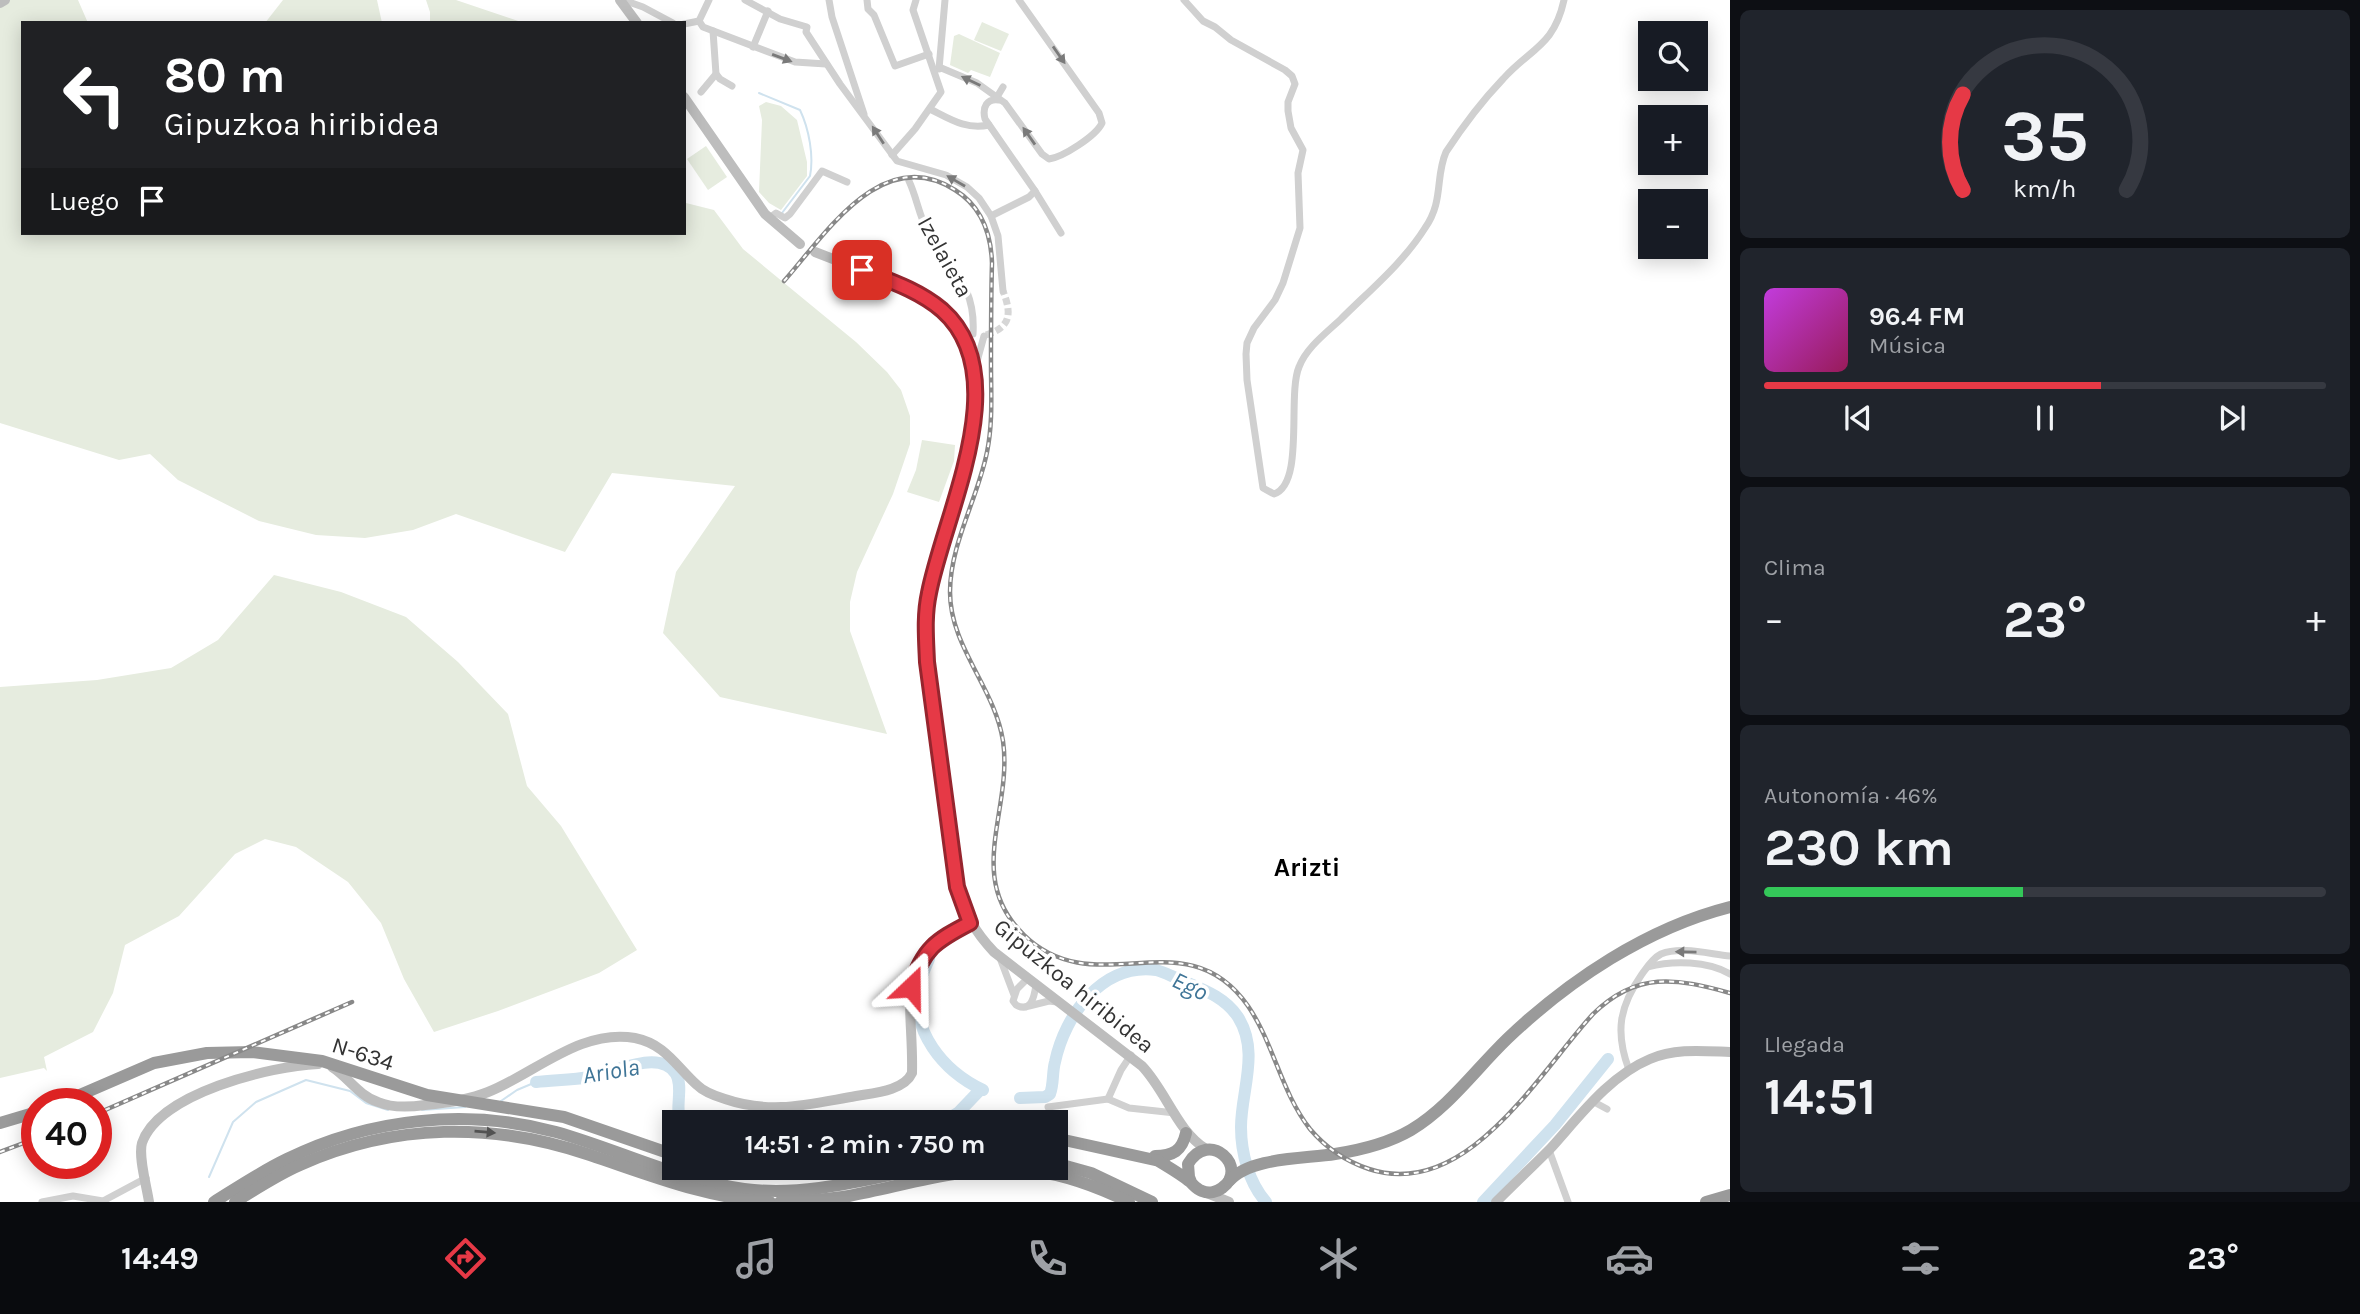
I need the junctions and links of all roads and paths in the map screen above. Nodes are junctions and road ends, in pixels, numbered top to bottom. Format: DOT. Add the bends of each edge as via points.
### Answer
graph roads {
  1 [pos="5,0"];
  2 [pos="709,0"];
  3 [pos="746,0"];
  4 [pos="867,0"];
  5 [pos="916,0"];
  6 [pos="945,0"];
  7 [pos="1019,0"];
  8 [pos="1184,0"];
  9 [pos="1564,0"];
  10 [pos="829,1"];
  11 [pos="621,2"];
  12 [pos="0,3"];
  13 [pos="764,6"];
  14 [pos="635,21"];
  15 [pos="669,21"];
  16 [pos="699,21"];
  17 [pos="686,24"];
  18 [pos="713,31"];
  19 [pos="753,47"];
  20 [pos="929,54"];
  21 [pos="826,64"];
  22 [pos="937,64"];
  23 [pos="716,74"];
  24 [pos="732,86"];
  25 [pos="1003,87"];
  26 [pos="701,92"];
  27 [pos="999,99"];
  28 [pos="686,100"];
  29 [pos="930,109"];
  30 [pos="864,114"];
  31 [pos="989,124"];
  32 [pos="892,155"];
  33 [pos="909,181"];
  34 [pos="846,182"];
  35 [pos="1035,191"];
  36 [pos="991,216"];
  37 [pos="769,218"];
  38 [pos="1061,233"];
  39 [pos="800,244"];
  40 [pos="815,252"];
  41 [pos="1003,291"];
  42 [pos="958,328"];
  43 [pos="972,334"];
  44 [pos="984,337"];
  45 [pos="975,376"];
  46 [pos="1730,907"];
  47 [pos="970,923"];
  48 [pos="1663,954"];
  49 [pos="1730,956"];
  50 [pos="1000,957"];
  51 [pos="1662,964"];
  52 [pos="1648,967"];
  53 [pos="1730,974"];
  54 [pos="1031,982"];
  55 [pos="1014,995"];
  56 [pos="1057,1002"];
  57 [pos="1028,1006"];
  58 [pos="1730,1052"];
  59 [pos="1131,1055"];
  60 [pos="1626,1072"];
  61 [pos="96,1088"];
  62 [pos="1108,1099"];
  63 [pos="1594,1101"];
  64 [pos="1048,1107"];
  65 [pos="1607,1109"];
  66 [pos="1176,1113"];
  67 [pos="21,1117"];
  68 [pos="0,1123"];
  69 [pos="1186,1131"];
  70 [pos="1068,1141"];
  71 [pos="1206,1149"];
  72 [pos="1549,1150"];
  73 [pos="662,1151"];
  74 [pos="1138,1155"];
  75 [pos="1226,1156"];
  76 [pos="1157,1160"];
  77 [pos="1189,1161"];
  78 [pos="1247,1166"];
  79 [pos="1068,1167"];
  80 [pos="662,1168"];
  81 [pos="146,1178"];
  82 [pos="703,1180"];
  83 [pos="863,1180"];
  84 [pos="1191,1182"];
  85 [pos="1227,1184"];
  86 [pos="1207,1192"];
  87 [pos="1730,1195"];
  88 [pos="42,1202"];
  89 [pos="149,1202"];
  90 [pos="214,1202"];
  91 [pos="235,1202"];
  92 [pos="770,1202"];
  93 [pos="780,1202"];
  94 [pos="1129,1202"];
  95 [pos="1152,1202"];
  96 [pos="1230,1202"];
  97 [pos="1496,1202"];
  98 [pos="1568,1202"];
  99 [pos="1706,1202"];
  1 -- 12 [label="street"];
  2 -- 16 [label="street"];
  3 -- 13 [label="street"];
  4 -- 20 [label="street" via="895,66"];
  5 -- 20 [label="street" via="913,10"];
  6 -- 22 [label="street"];
  7 -- 27 [label="street, one-way" via="1102,123 1093,135 1049,159"];
  8 -- 9 [label="street" via="1203,21 1285,70 1295,84 1288,111 1303,150 1298,173 1300,228 1279,292 1254,328 1246,354 1260,480 1263,488 1274,494 1284,488 1291,470 1295,380 1305,356 1426,228 1438,204 1446,152 1504,78 1544,44"];
  10 -- 30 [label="street"];
  11 -- 14 [label="street"];
  11 -- 15 [label="street"];
  13 -- 19 [label="street"];
  13 -- 21 [label="street" via="780,19 807,27"];
  16 -- 17 [label="street"];
  16 -- 18 [label="street"];
  18 -- 19 [label="street"];
  18 -- 23 [label="street"];
  19 -- 21 [label="street, one-way" via="795,62"];
  20 -- 22 [label="street"];
  21 -- 30 [label="street"];
  27 -- 22 [label="street, one-way" via="978,83"];
  22 -- 29 [label="street" via="941,92"];
  23 -- 24 [label="street"];
  23 -- 26 [label="street"];
  25 -- 27 [label="street"];
  27 -- 31 [label="street" via="985,107"];
  28 -- 37 [label="street"];
  29 -- 31 [label="street" via="966,126"];
  29 -- 32 [label="street"];
  32 -- 30 [label="street, one-way"];
  31 -- 35 [label="street"];
  36 -- 32 [label="street, one-way" via="979,198 957,180 897,161"];
  33 -- 43 [label="street, Izelaieta" via="928,231 968,292"];
  34 -- 37 [label="street" via="822,171 790,214 785,218 776,213"];
  35 -- 36 [label="street"];
  35 -- 38 [label="street"];
  36 -- 41 [label="street"];
  37 -- 39 [label="street"];
  40 -- 42 [label="street, Gipuzkoa hiribidea" via="914,290"];
  42 -- 43 [label="street"];
  42 -- 44 [label="street" via="966,337"];
  42 -- 45 [label="street, Gipuzkoa hiribidea"];
  43 -- 44 [label="street"];
  44 -- 45 [label="street"];
  45 -- 47 [label="street, Gipuzkoa hiribidea" via="967,457 929,590 925,627 957,887"];
  46 -- 78 [label="highway" via="1634,946 1580,979 1505,1041 1453,1097 1392,1140 1354,1151"];
  47 -- 50 [label="street, Gipuzkoa hiribidea"];
  47 -- 81 [label="street" via="931,947 919,963 910,1000 912,1073 902,1085 786,1109 751,1107 712,1095 662,1048 631,1037 591,1042 464,1100 417,1106 377,1102 335,1069 324,1063 308,1064 217,1085 168,1111 147,1132 141,1146"];
  49 -- 48 [label="street, one-way" via="1690,951"];
  48 -- 51 [label="street"];
  48 -- 52 [label="street"];
  50 -- 54 [label="street, Gipuzkoa hiribidea"];
  50 -- 55 [label="street"];
  51 -- 52 [label="street"];
  51 -- 53 [label="street" via="1715,967"];
  52 -- 60 [label="street" via="1622,1013"];
  54 -- 55 [label="street"];
  54 -- 56 [label="street, Gipuzkoa hiribidea"];
  54 -- 57 [label="street" via="1034,998"];
  55 -- 57 [label="street" via="1016,1005"];
  56 -- 57 [label="street"];
  56 -- 59 [label="street, Gipuzkoa hiribidea"];
  58 -- 60 [label="street" via="1670,1053"];
  59 -- 62 [label="street"];
  59 -- 66 [label="street, Gipuzkoa hiribidea" via="1153,1077"];
  60 -- 63 [label="street"];
  61 -- 73 [label="highway, N-634" via="174,1059 233,1051 298,1057 427,1096 537,1112"];
  62 -- 64 [label="street"];
  62 -- 66 [label="street" via="1129,1108"];
  63 -- 65 [label="street"];
  63 -- 72 [label="street"];
  66 -- 69 [label="street, Gipuzkoa hiribidea"];
  67 -- 68 [label="highway"];
  69 -- 71 [label="street"];
  69 -- 74 [label="highway" via="1182,1146 1172,1155"];
  69 -- 77 [label="street"];
  70 -- 74 [label="highway"];
  71 -- 75 [label="highway"];
  71 -- 77 [label="highway"];
  72 -- 97 [label="street"];
  72 -- 98 [label="street"];
  74 -- 76 [label="highway"];
  75 -- 78 [label="highway"];
  75 -- 85 [label="highway" via="1231,1168"];
  76 -- 77 [label="highway"];
  76 -- 84 [label="highway"];
  77 -- 84 [label="highway"];
  78 -- 85 [label="highway"];
  79 -- 95 [label="highway"];
  80 -- 90 [label="highway" via="557,1132 500,1121 454,1119 393,1125 323,1143"];
  81 -- 88 [label="street" via="103,1201 73,1196"];
  81 -- 89 [label="street"];
  82 -- 83 [label="highway" via="747,1189 813,1190"];
  84 -- 86 [label="highway"];
  85 -- 86 [label="highway"];
  85 -- 96 [label="street"];
  86 -- 96 [label="street"];
  87 -- 99 [label="highway"];
  91 -- 92 [label="highway, one-way" via="298,1166 361,1143 453,1130 531,1138 710,1195"];
  93 -- 94 [label="highway" via="847,1196 995,1169 1051,1174"];
}
